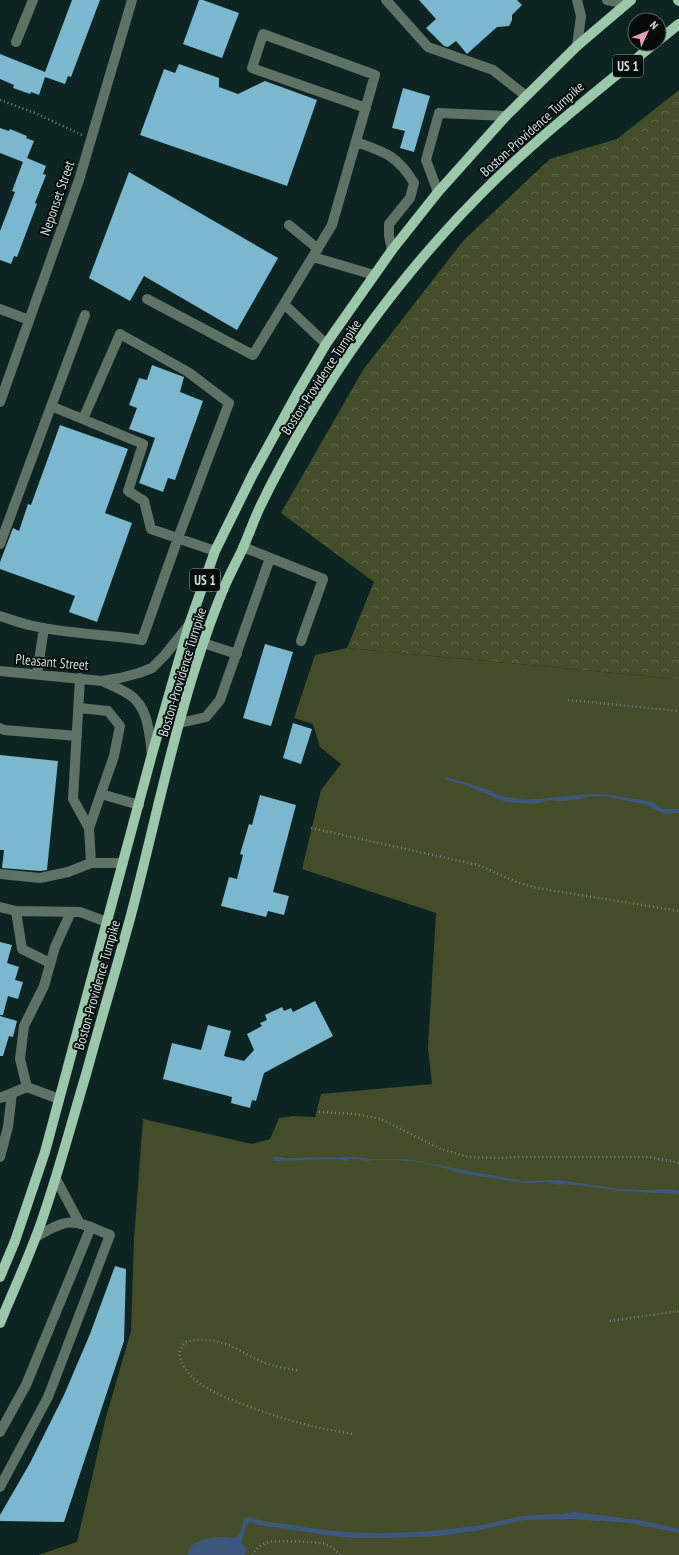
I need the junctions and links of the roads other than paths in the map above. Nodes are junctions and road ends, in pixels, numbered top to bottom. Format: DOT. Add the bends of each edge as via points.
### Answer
graph roads {
  1 [pos="33,0"];
  2 [pos="132,0"];
  3 [pos="386,0"];
  4 [pos="577,0"];
  5 [pos="607,0"];
  6 [pos="628,2"];
  7 [pos="679,24"];
  8 [pos="667,34"];
  9 [pos="16,42"];
  10 [pos="577,46"];
  11 [pos="644,52"];
  12 [pos="526,96"];
  13 [pos="366,108"];
  14 [pos="506,116"];
  15 [pos="356,142"];
  16 [pos="438,192"];
  17 [pos="288,225"];
  18 [pos="392,250"];
  19 [pos="315,253"];
  20 [pos="374,275"];
  21 [pos="147,299"];
  22 [pos="284,304"];
  23 [pos="0,310"];
  24 [pos="85,315"];
  25 [pos="28,320"];
  26 [pos="326,344"];
  27 [pos="0,402"];
  28 [pos="51,406"];
  29 [pos="82,419"];
  30 [pos="178,538"];
  31 [pos="0,544"];
  32 [pos="243,547"];
  33 [pos="216,551"];
  34 [pos="270,558"];
  35 [pos="0,616"];
  36 [pos="189,625"];
  37 [pos="44,628"];
  38 [pos="301,642"];
  39 [pos="203,643"];
  40 [pos="237,654"];
  41 [pos="0,671"];
  42 [pos="37,674"];
  43 [pos="80,678"];
  44 [pos="102,681"];
  45 [pos="79,708"];
  46 [pos="180,723"];
  47 [pos="0,728"];
  48 [pos="77,736"];
  49 [pos="152,754"];
  50 [pos="101,794"];
  51 [pos="139,805"];
  52 [pos="89,828"];
  53 [pos="92,863"];
  54 [pos="123,863"];
  55 [pos="0,874"];
  56 [pos="0,907"];
  57 [pos="16,911"];
  58 [pos="71,912"];
  59 [pos="107,922"];
  60 [pos="50,963"];
  61 [pos="27,1087"];
  62 [pos="12,1093"];
  63 [pos="0,1098"];
  64 [pos="59,1099"];
  65 [pos="0,1157"];
  66 [pos="56,1179"];
  67 [pos="79,1222"];
  68 [pos="91,1227"];
  69 [pos="36,1237"];
  70 [pos="1,1274"];
  71 [pos="0,1323"];
  72 [pos="0,1432"];
  73 [pos="0,1487"];
  1 -- 9 [label="street"];
  2 -- 25 [label="street, Neponset Street" via="79,180"];
  3 -- 12 [label="street" via="428,47 493,70"];
  4 -- 10 [label="street" via="581,16"];
  5 -- 6 [label="street"];
  6 -- 10 [label="main road, Boston-Providence Turnpike / US 1"];
  7 -- 8 [label="main road"];
  10 -- 12 [label="main road, Boston-Providence Turnpike / US 1"];
  11 -- 32 [label="main road, Boston-Providence Turnpike / US 1" via="498,178 454,222 404,281 330,383 280,470"];
  12 -- 14 [label="main road, Boston-Providence Turnpike / US 1"];
  13 -- 13 [label="street" via="375,75 263,34 252,68"];
  13 -- 15 [label="street"];
  14 -- 16 [label="main road, Boston-Providence Turnpike / US 1"];
  14 -- 16 [label="street" via="439,113 426,160"];
  15 -- 18 [label="street" via="384,152 405,168 414,184 410,198 389,224 388,236"];
  15 -- 19 [label="street" via="332,226"];
  16 -- 18 [label="main road, Boston-Providence Turnpike / US 1"];
  17 -- 19 [label="street"];
  18 -- 20 [label="main road, Boston-Providence Turnpike / US 1"];
  19 -- 20 [label="street"];
  19 -- 22 [label="street"];
  20 -- 26 [label="main road, Boston-Providence Turnpike / US 1"];
  21 -- 22 [label="street" via="253,355"];
  22 -- 26 [label="street"];
  23 -- 25 [label="street"];
  24 -- 28 [label="street"];
  25 -- 27 [label="street, Neponset Street"];
  26 -- 33 [label="main road, Boston-Providence Turnpike / US 1" via="253,474"];
  28 -- 29 [label="street"];
  28 -- 31 [label="street"];
  29 -- 30 [label="street" via="143,444 128,491 144,501 151,528"];
  29 -- 30 [label="street" via="120,334 188,372 229,403"];
  30 -- 33 [label="street"];
  30 -- 37 [label="street" via="142,640"];
  32 -- 34 [label="street"];
  32 -- 39 [label="main road, Boston-Providence Turnpike / US 1" via="222,592"];
  33 -- 36 [label="main road, Boston-Providence Turnpike / US 1"];
  34 -- 38 [label="street" via="323,579"];
  34 -- 40 [label="street"];
  35 -- 37 [label="street"];
  36 -- 44 [label="street, Pleasant Street" via="152,668"];
  36 -- 49 [label="main road, Boston-Providence Turnpike / US 1"];
  37 -- 42 [label="street"];
  39 -- 40 [label="street"];
  39 -- 46 [label="main road, Boston-Providence Turnpike / US 1"];
  40 -- 46 [label="street" via="220,700 206,717"];
  41 -- 42 [label="street, Pleasant Street"];
  42 -- 43 [label="street, Pleasant Street"];
  43 -- 44 [label="street, Pleasant Street"];
  43 -- 45 [label="street"];
  44 -- 49 [label="street, Pleasant Street" via="131,695 140,704 146,714"];
  45 -- 48 [label="street"];
  45 -- 50 [label="street" via="108,711 120,726 114,756"];
  46 -- 66 [label="main road, Boston-Providence Turnpike / US 1" via="130,918"];
  47 -- 48 [label="street"];
  48 -- 52 [label="street" via="73,799"];
  49 -- 51 [label="main road, Boston-Providence Turnpike / US 1"];
  50 -- 51 [label="street"];
  50 -- 52 [label="street"];
  51 -- 54 [label="main road, Boston-Providence Turnpike / US 1"];
  52 -- 53 [label="street"];
  53 -- 54 [label="street"];
  53 -- 55 [label="street" via="40,878"];
  54 -- 59 [label="main road, Boston-Providence Turnpike / US 1"];
  56 -- 57 [label="street"];
  57 -- 58 [label="street"];
  57 -- 60 [label="street" via="22,949"];
  58 -- 59 [label="street" via="80,912"];
  58 -- 60 [label="street"];
  59 -- 64 [label="main road, Boston-Providence Turnpike / US 1"];
  60 -- 61 [label="street" via="44,986 24,1026 20,1059"];
  61 -- 62 [label="street"];
  61 -- 64 [label="street"];
  62 -- 63 [label="street"];
  62 -- 65 [label="street" via="8,1127"];
  64 -- 70 [label="main road, Boston-Providence Turnpike / US 1" via="45,1152"];
  66 -- 67 [label="street"];
  66 -- 69 [label="main road, Boston-Providence Turnpike / US 1"];
  67 -- 68 [label="street"];
  67 -- 69 [label="street" via="57,1224"];
  68 -- 72 [label="street" via="26,1385"];
  68 -- 73 [label="street" via="110,1235 48,1397"];
  69 -- 71 [label="main road, Boston-Providence Turnpike / US 1"];
}
